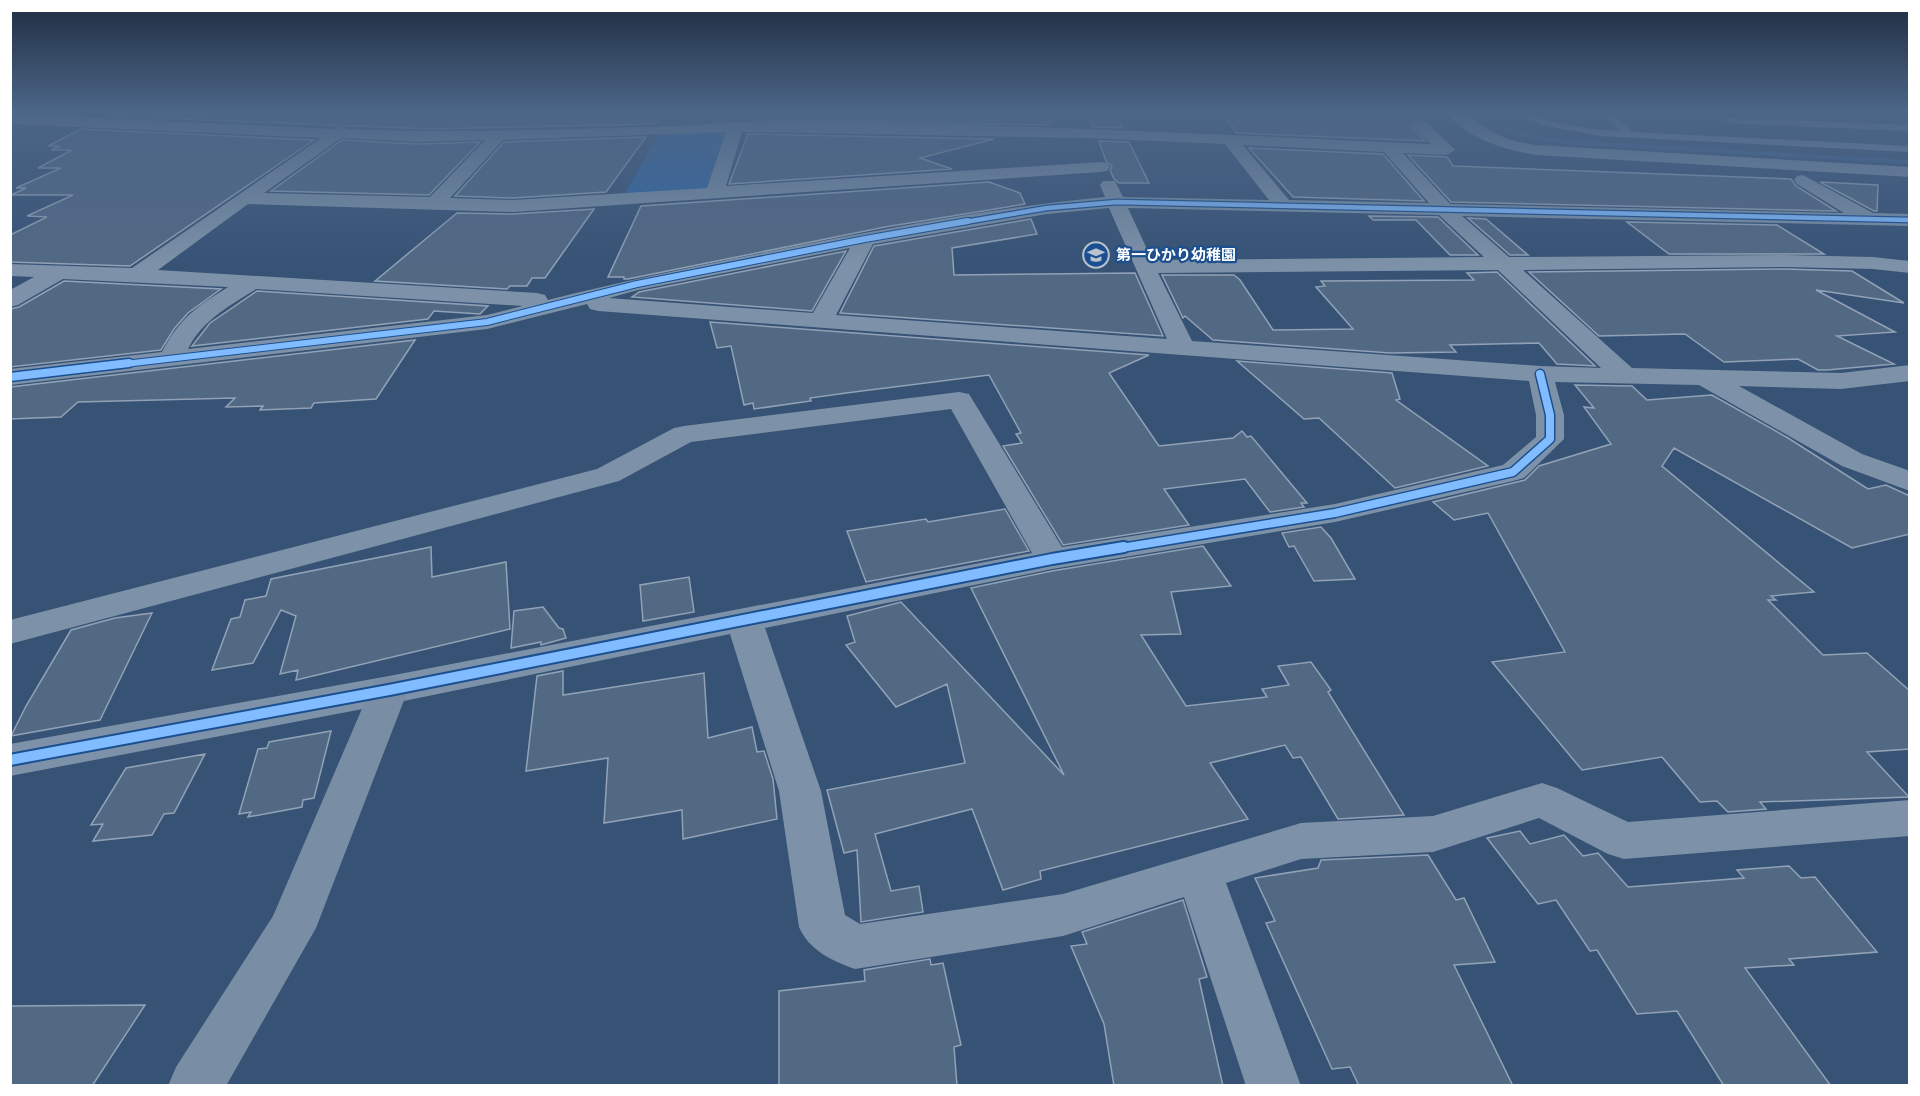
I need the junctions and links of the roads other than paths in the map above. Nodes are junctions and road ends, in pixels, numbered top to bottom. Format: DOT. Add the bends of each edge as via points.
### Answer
graph roads {
  1 [pos="293,164"];
  2 [pos="472,164"];
  3 [pos="724,164"];
  4 [pos="1100,164"];
  5 [pos="1250,164"];
  6 [pos="1404,164"];
  7 [pos="1779,164"];
  8 [pos="1101,167"];
  9 [pos="1910,172"];
  10 [pos="947,177"];
  11 [pos="1803,180"];
  12 [pos="715,191"];
  13 [pos="244,198"];
  14 [pos="1117,202"];
  15 [pos="435,203"];
  16 [pos="1284,206"];
  17 [pos="962,207"];
  18 [pos="1445,210"];
  19 [pos="1712,216"];
  20 [pos="1868,219"];
  21 [pos="1910,220"];
  22 [pos="1740,233"];
  23 [pos="865,239"];
  24 [pos="1758,244"];
  25 [pos="1785,261"];
  26 [pos="1504,264"];
  27 [pos="1143,267"];
  28 [pos="1910,267"];
  29 [pos="10,270"];
  30 [pos="59,272"];
  31 [pos="136,275"];
  32 [pos="252,282"];
  33 [pos="10,300"];
  34 [pos="566,302"];
  35 [pos="821,320"];
  36 [pos="1183,347"];
  37 [pos="172,357"];
  38 [pos="1910,373"];
  39 [pos="1540,374"];
  40 [pos="1625,376"];
  41 [pos="10,377"];
  42 [pos="1706,379"];
  43 [pos="1910,482"];
  44 [pos="1052,559"];
  45 [pos="744,620"];
  46 [pos="10,632"];
  47 [pos="389,690"];
  48 [pos="10,760"];
  49 [pos="1910,818"];
  50 [pos="1199,872"];
  51 [pos="195,1086"];
  52 [pos="1274,1086"];
  1 -- 13 [label="street"];
  2 -- 15 [label="street"];
  3 -- 12 [label="street"];
  4 -- 8 [label="street"];
  5 -- 16 [label="street"];
  6 -- 18 [label="street"];
  7 -- 9 [label="street"];
  8 -- 10 [label="street"];
  8 -- 14 [label="street"];
  10 -- 12 [label="street"];
  10 -- 17 [label="street"];
  11 -- 20 [label="street"];
  12 -- 15 [label="street" via="513,206"];
  13 -- 15 [label="street"];
  13 -- 31 [label="street"];
  14 -- 16 [label="street"];
  14 -- 17 [label="street" via="1047,208"];
  14 -- 27 [label="street"];
  16 -- 18 [label="street"];
  17 -- 23 [label="street"];
  18 -- 19 [label="street"];
  18 -- 26 [label="street"];
  19 -- 20 [label="street"];
  19 -- 22 [label="street"];
  20 -- 21 [label="street"];
  23 -- 34 [label="street"];
  23 -- 35 [label="street"];
  24 -- 25 [label="street"];
  25 -- 26 [label="street"];
  25 -- 28 [label="street" via="1874,262"];
  26 -- 27 [label="street"];
  26 -- 40 [label="street"];
  27 -- 36 [label="street"];
  29 -- 30 [label="street"];
  30 -- 31 [label="street"];
  30 -- 33 [label="street"];
  31 -- 32 [label="street"];
  32 -- 34 [label="street"];
  32 -- 37 [label="street" via="212,307 185,331"];
  34 -- 35 [label="street"];
  34 -- 37 [label="street" via="487,322"];
  35 -- 36 [label="street"];
  36 -- 39 [label="street"];
  37 -- 41 [label="street"];
  38 -- 42 [label="street" via="1841,381"];
  39 -- 40 [label="street"];
  39 -- 44 [label="street" via="1550,415 1550,439 1513,472 1335,513"];
  40 -- 42 [label="street"];
  42 -- 43 [label="street" via="1852,460"];
  44 -- 45 [label="street"];
  44 -- 46 [label="street" via="959,400 684,434 608,475"];
  45 -- 47 [label="street"];
  45 -- 50 [label="street" via="800,791 823,927 855,947 1063,915"];
  47 -- 48 [label="street"];
  47 -- 51 [label="street" via="292,928"];
  49 -- 50 [label="street" via="1624,841 1542,800 1433,834 1301,841"];
  50 -- 52 [label="street"];
}
